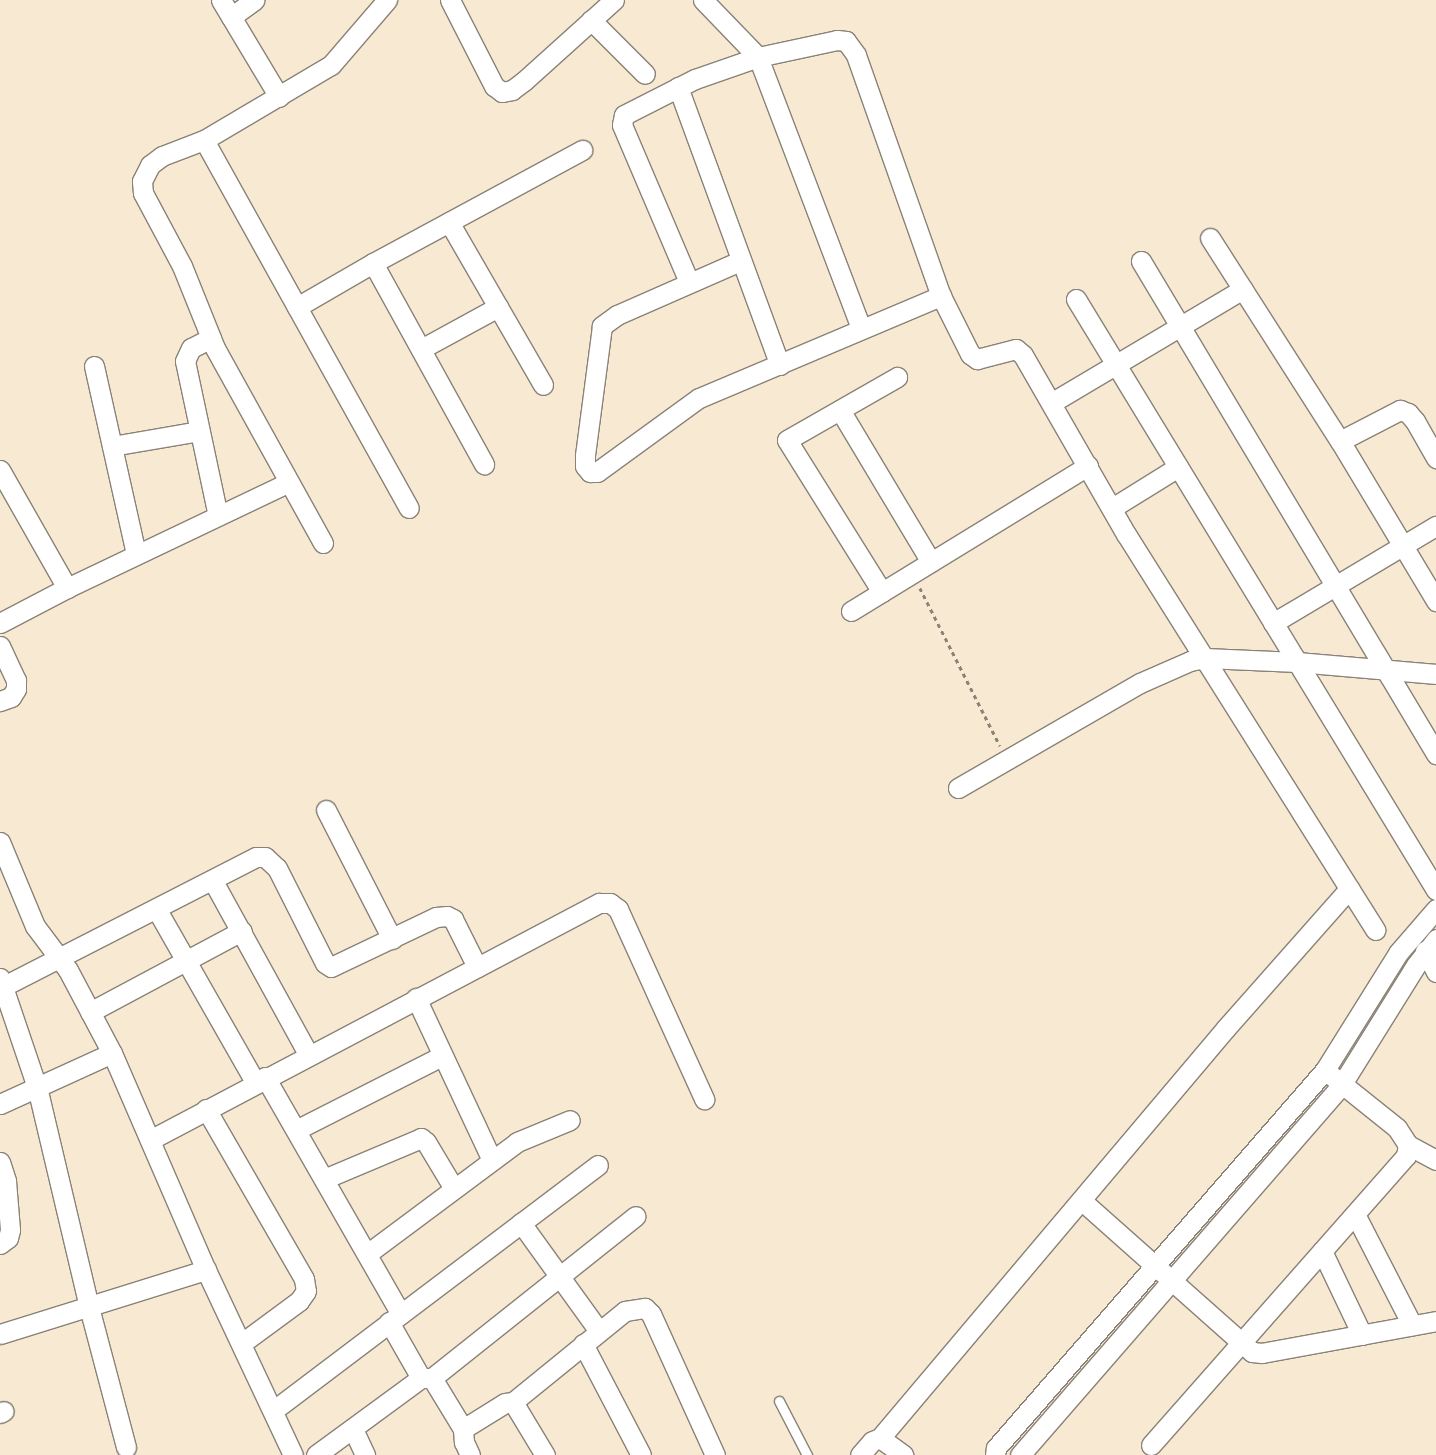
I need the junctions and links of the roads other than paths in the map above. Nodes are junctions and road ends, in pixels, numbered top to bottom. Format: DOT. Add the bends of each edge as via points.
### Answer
graph roads {
  1 [pos="221,0"];
  2 [pos="254,0"];
  3 [pos="387,0"];
  4 [pos="614,0"];
  5 [pos="704,0"];
  6 [pos="457,3"];
  7 [pos="231,16"];
  8 [pos="591,20"];
  9 [pos="758,57"];
  10 [pos="644,74"];
  11 [pos="678,87"];
  12 [pos="280,97"];
  13 [pos="204,140"];
  14 [pos="582,150"];
  15 [pos="449,222"];
  16 [pos="1210,238"];
  17 [pos="1141,260"];
  18 [pos="740,262"];
  19 [pos="373,263"];
  20 [pos="689,282"];
  21 [pos="1243,289"];
  22 [pos="941,296"];
  23 [pos="1076,299"];
  24 [pos="498,307"];
  25 [pos="297,308"];
  26 [pos="1180,327"];
  27 [pos="862,328"];
  28 [pos="211,338"];
  29 [pos="420,349"];
  30 [pos="1116,364"];
  31 [pos="780,365"];
  32 [pos="94,366"];
  33 [pos="898,377"];
  34 [pos="543,385"];
  35 [pos="1051,403"];
  36 [pos="840,410"];
  37 [pos="199,431"];
  38 [pos="1340,441"];
  39 [pos="112,446"];
  40 [pos="1436,458"];
  41 [pos="484,464"];
  42 [pos="1088,466"];
  43 [pos="1178,468"];
  44 [pos="0,470"];
  45 [pos="287,483"];
  46 [pos="409,508"];
  47 [pos="1112,508"];
  48 [pos="218,516"];
  49 [pos="1436,526"];
  50 [pos="323,543"];
  51 [pos="1403,546"];
  52 [pos="136,554"];
  53 [pos="931,562"];
  54 [pos="67,588"];
  55 [pos="1334,588"];
  56 [pos="882,592"];
  57 [pos="1436,601"];
  58 [pos="852,611"];
  59 [pos="1273,622"];
  60 [pos="0,623"];
  61 [pos="0,646"];
  62 [pos="1205,658"];
  63 [pos="1298,662"];
  64 [pos="1384,670"];
  65 [pos="1436,674"];
  66 [pos="0,701"];
  67 [pos="1436,754"];
  68 [pos="958,788"];
  69 [pos="326,810"];
  70 [pos="0,842"];
  71 [pos="212,881"];
  72 [pos="1350,890"];
  73 [pos="1436,890"];
  74 [pos="1436,908"];
  75 [pos="157,910"];
  76 [pos="1374,930"];
  77 [pos="242,931"];
  78 [pos="392,939"];
  79 [pos="1430,945"];
  80 [pos="62,960"];
  81 [pos="187,961"];
  82 [pos="477,967"];
  83 [pos="1436,972"];
  84 [pos="2,982"];
  85 [pos="416,998"];
  86 [pos="90,1012"];
  87 [pos="112,1053"];
  88 [pos="308,1054"];
  89 [pos="442,1056"];
  90 [pos="1325,1070"];
  91 [pos="260,1079"];
  92 [pos="1342,1084"];
  93 [pos="37,1087"];
  94 [pos="704,1099"];
  95 [pos="0,1104"];
  96 [pos="206,1109"];
  97 [pos="570,1120"];
  98 [pos="296,1130"];
  99 [pos="150,1140"];
  100 [pos="1408,1146"];
  101 [pos="492,1160"];
  102 [pos="1436,1160"];
  103 [pos="0,1162"];
  104 [pos="598,1165"];
  105 [pos="324,1179"];
  106 [pos="453,1187"];
  107 [pos="1082,1200"];
  108 [pos="1355,1214"];
  109 [pos="636,1216"];
  110 [pos="521,1223"];
  111 [pos="0,1244"];
  112 [pos="1322,1251"];
  113 [pos="367,1254"];
  114 [pos="1155,1267"];
  115 [pos="206,1270"];
  116 [pos="560,1275"];
  117 [pos="1171,1282"];
  118 [pos="89,1307"];
  119 [pos="395,1318"];
  120 [pos="1436,1321"];
  121 [pos="1412,1325"];
  122 [pos="599,1331"];
  123 [pos="0,1334"];
  124 [pos="1362,1335"];
  125 [pos="242,1343"];
  126 [pos="583,1344"];
  127 [pos="1240,1344"];
  128 [pos="426,1378"];
  129 [pos="779,1401"];
  130 [pos="513,1402"];
  131 [pos="274,1410"];
  132 [pos="353,1429"];
  133 [pos="463,1429"];
  134 [pos="880,1438"];
  135 [pos="1151,1445"];
  136 [pos="126,1447"];
  137 [pos="293,1455"];
  138 [pos="316,1455"];
  139 [pos="365,1455"];
  140 [pos="470,1455"];
  141 [pos="545,1455"];
  142 [pos="641,1455"];
  143 [pos="715,1455"];
  144 [pos="807,1455"];
  145 [pos="860,1455"];
  146 [pos="903,1455"];
  147 [pos="995,1455"];
  148 [pos="1020,1455"];
  1 -- 7 [label="street"];
  2 -- 7 [label="street"];
  3 -- 12 [label="street" via="338,59"];
  4 -- 8 [label="street"];
  5 -- 9 [label="street"];
  6 -- 8 [label="street" via="494,86 502,92 512,90 524,81"];
  7 -- 12 [label="street"];
  8 -- 10 [label="street"];
  9 -- 11 [label="street"];
  9 -- 22 [label="street" via="837,40 852,46"];
  9 -- 27 [label="street"];
  11 -- 18 [label="street"];
  11 -- 20 [label="street" via="633,108 624,115 622,125"];
  12 -- 13 [label="street"];
  13 -- 25 [label="street"];
  13 -- 28 [label="street" via="162,156 150,165 142,181 143,193 182,266"];
  14 -- 15 [label="street"];
  15 -- 19 [label="street"];
  15 -- 24 [label="street"];
  16 -- 21 [label="street"];
  17 -- 26 [label="street"];
  18 -- 20 [label="street"];
  18 -- 31 [label="street"];
  19 -- 25 [label="street"];
  19 -- 29 [label="street"];
  20 -- 31 [label="street" via="616,315 602,326 585,456 585,466 590,472 597,472 699,398"];
  21 -- 26 [label="street"];
  21 -- 38 [label="street"];
  22 -- 27 [label="street"];
  22 -- 35 [label="street" via="970,354 977,360 1016,349"];
  23 -- 30 [label="street"];
  24 -- 29 [label="street"];
  24 -- 34 [label="street"];
  25 -- 46 [label="street"];
  26 -- 30 [label="street"];
  26 -- 55 [label="street"];
  27 -- 31 [label="street"];
  28 -- 37 [label="street" via="191,348 185,361"];
  28 -- 45 [label="street"];
  29 -- 41 [label="street"];
  30 -- 35 [label="street"];
  30 -- 43 [label="street"];
  32 -- 39 [label="street"];
  33 -- 36 [label="street"];
  35 -- 42 [label="street"];
  36 -- 53 [label="street"];
  36 -- 56 [label="street" via="787,440"];
  37 -- 39 [label="street"];
  37 -- 48 [label="street"];
  38 -- 40 [label="street" via="1400,410 1412,417"];
  38 -- 51 [label="street"];
  39 -- 52 [label="street"];
  42 -- 47 [label="street"];
  42 -- 53 [label="street"];
  43 -- 47 [label="street"];
  43 -- 59 [label="street"];
  44 -- 54 [label="street"];
  45 -- 48 [label="street"];
  45 -- 50 [label="street"];
  47 -- 62 [label="street"];
  48 -- 52 [label="street"];
  49 -- 51 [label="street"];
  51 -- 55 [label="street"];
  51 -- 57 [label="street"];
  52 -- 54 [label="street"];
  53 -- 56 [label="street"];
  54 -- 60 [label="street"];
  55 -- 59 [label="street"];
  55 -- 64 [label="street"];
  56 -- 58 [label="street"];
  59 -- 63 [label="street"];
  61 -- 66 [label="street" via="16,680 16,689 11,697"];
  62 -- 63 [label="street"];
  62 -- 68 [label="street" via="1175,665 1140,683"];
  62 -- 72 [label="street"];
  63 -- 64 [label="street"];
  63 -- 73 [label="street"];
  64 -- 65 [label="street"];
  64 -- 67 [label="street"];
  69 -- 78 [label="street"];
  70 -- 80 [label="street" via="35,926"];
  71 -- 75 [label="street"];
  71 -- 77 [label="street"];
  71 -- 78 [label="street" via="256,858 272,860 325,963 331,967"];
  72 -- 76 [label="street"];
  72 -- 107 [label="street" via="1226,1028"];
  74 -- 90 [label="street" via="1398,953"];
  75 -- 80 [label="street"];
  75 -- 81 [label="street"];
  77 -- 81 [label="street"];
  77 -- 88 [label="street"];
  78 -- 82 [label="street" via="436,917 447,916 453,919"];
  79 -- 83 [label="street"];
  79 -- 92 [label="street"];
  80 -- 84 [label="street"];
  80 -- 86 [label="street"];
  81 -- 86 [label="street"];
  81 -- 91 [label="street"];
  82 -- 85 [label="street"];
  82 -- 94 [label="street" via="599,903 610,903 618,909"];
  84 -- 93 [label="street"];
  85 -- 88 [label="street"];
  85 -- 89 [label="street"];
  86 -- 87 [label="street"];
  87 -- 93 [label="street"];
  87 -- 99 [label="street"];
  88 -- 91 [label="street"];
  89 -- 98 [label="street"];
  89 -- 101 [label="street"];
  90 -- 92 [label="street"];
  90 -- 114 [label="street"];
  91 -- 96 [label="street"];
  91 -- 98 [label="street"];
  92 -- 100 [label="street" via="1397,1128"];
  92 -- 117 [label="street"];
  93 -- 95 [label="street"];
  93 -- 118 [label="street"];
  96 -- 99 [label="street"];
  96 -- 125 [label="street" via="304,1279 306,1291 299,1302"];
  97 -- 101 [label="street" via="517,1142"];
  98 -- 105 [label="street"];
  99 -- 115 [label="street"];
  100 -- 102 [label="street"];
  100 -- 108 [label="street" via="1406,1156"];
  101 -- 106 [label="street"];
  103 -- 111 [label="street" via="6,1181 10,1230 8,1238"];
  104 -- 110 [label="street"];
  105 -- 106 [label="street" via="421,1138"];
  105 -- 113 [label="street"];
  106 -- 113 [label="street"];
  107 -- 114 [label="street"];
  107 -- 134 [label="street"];
  108 -- 112 [label="street"];
  108 -- 121 [label="street"];
  109 -- 116 [label="street"];
  110 -- 116 [label="street"];
  110 -- 119 [label="street"];
  112 -- 124 [label="street"];
  112 -- 127 [label="street"];
  113 -- 119 [label="street"];
  114 -- 117 [label="street"];
  114 -- 147 [label="street" via="996,1448"];
  115 -- 118 [label="street"];
  115 -- 125 [label="street"];
  116 -- 122 [label="street"];
  116 -- 128 [label="street"];
  117 -- 127 [label="street"];
  117 -- 148 [label="street"];
  118 -- 123 [label="street"];
  118 -- 136 [label="street"];
  119 -- 128 [label="street"];
  119 -- 131 [label="street"];
  120 -- 121 [label="street"];
  121 -- 124 [label="street"];
  122 -- 126 [label="street"];
  122 -- 143 [label="street" via="635,1307 645,1308 651,1314"];
  124 -- 127 [label="street" via="1262,1354"];
  125 -- 131 [label="street"];
  126 -- 130 [label="street"];
  126 -- 142 [label="street"];
  127 -- 135 [label="street"];
  128 -- 132 [label="street"];
  128 -- 133 [label="street"];
  129 -- 144 [label="lane"];
  130 -- 133 [label="street" via="505,1403"];
  130 -- 141 [label="street"];
  131 -- 137 [label="street"];
  132 -- 138 [label="street"];
  132 -- 139 [label="street"];
  133 -- 140 [label="street"];
  134 -- 145 [label="street" via="872,1441"];
  134 -- 146 [label="street"];
}
